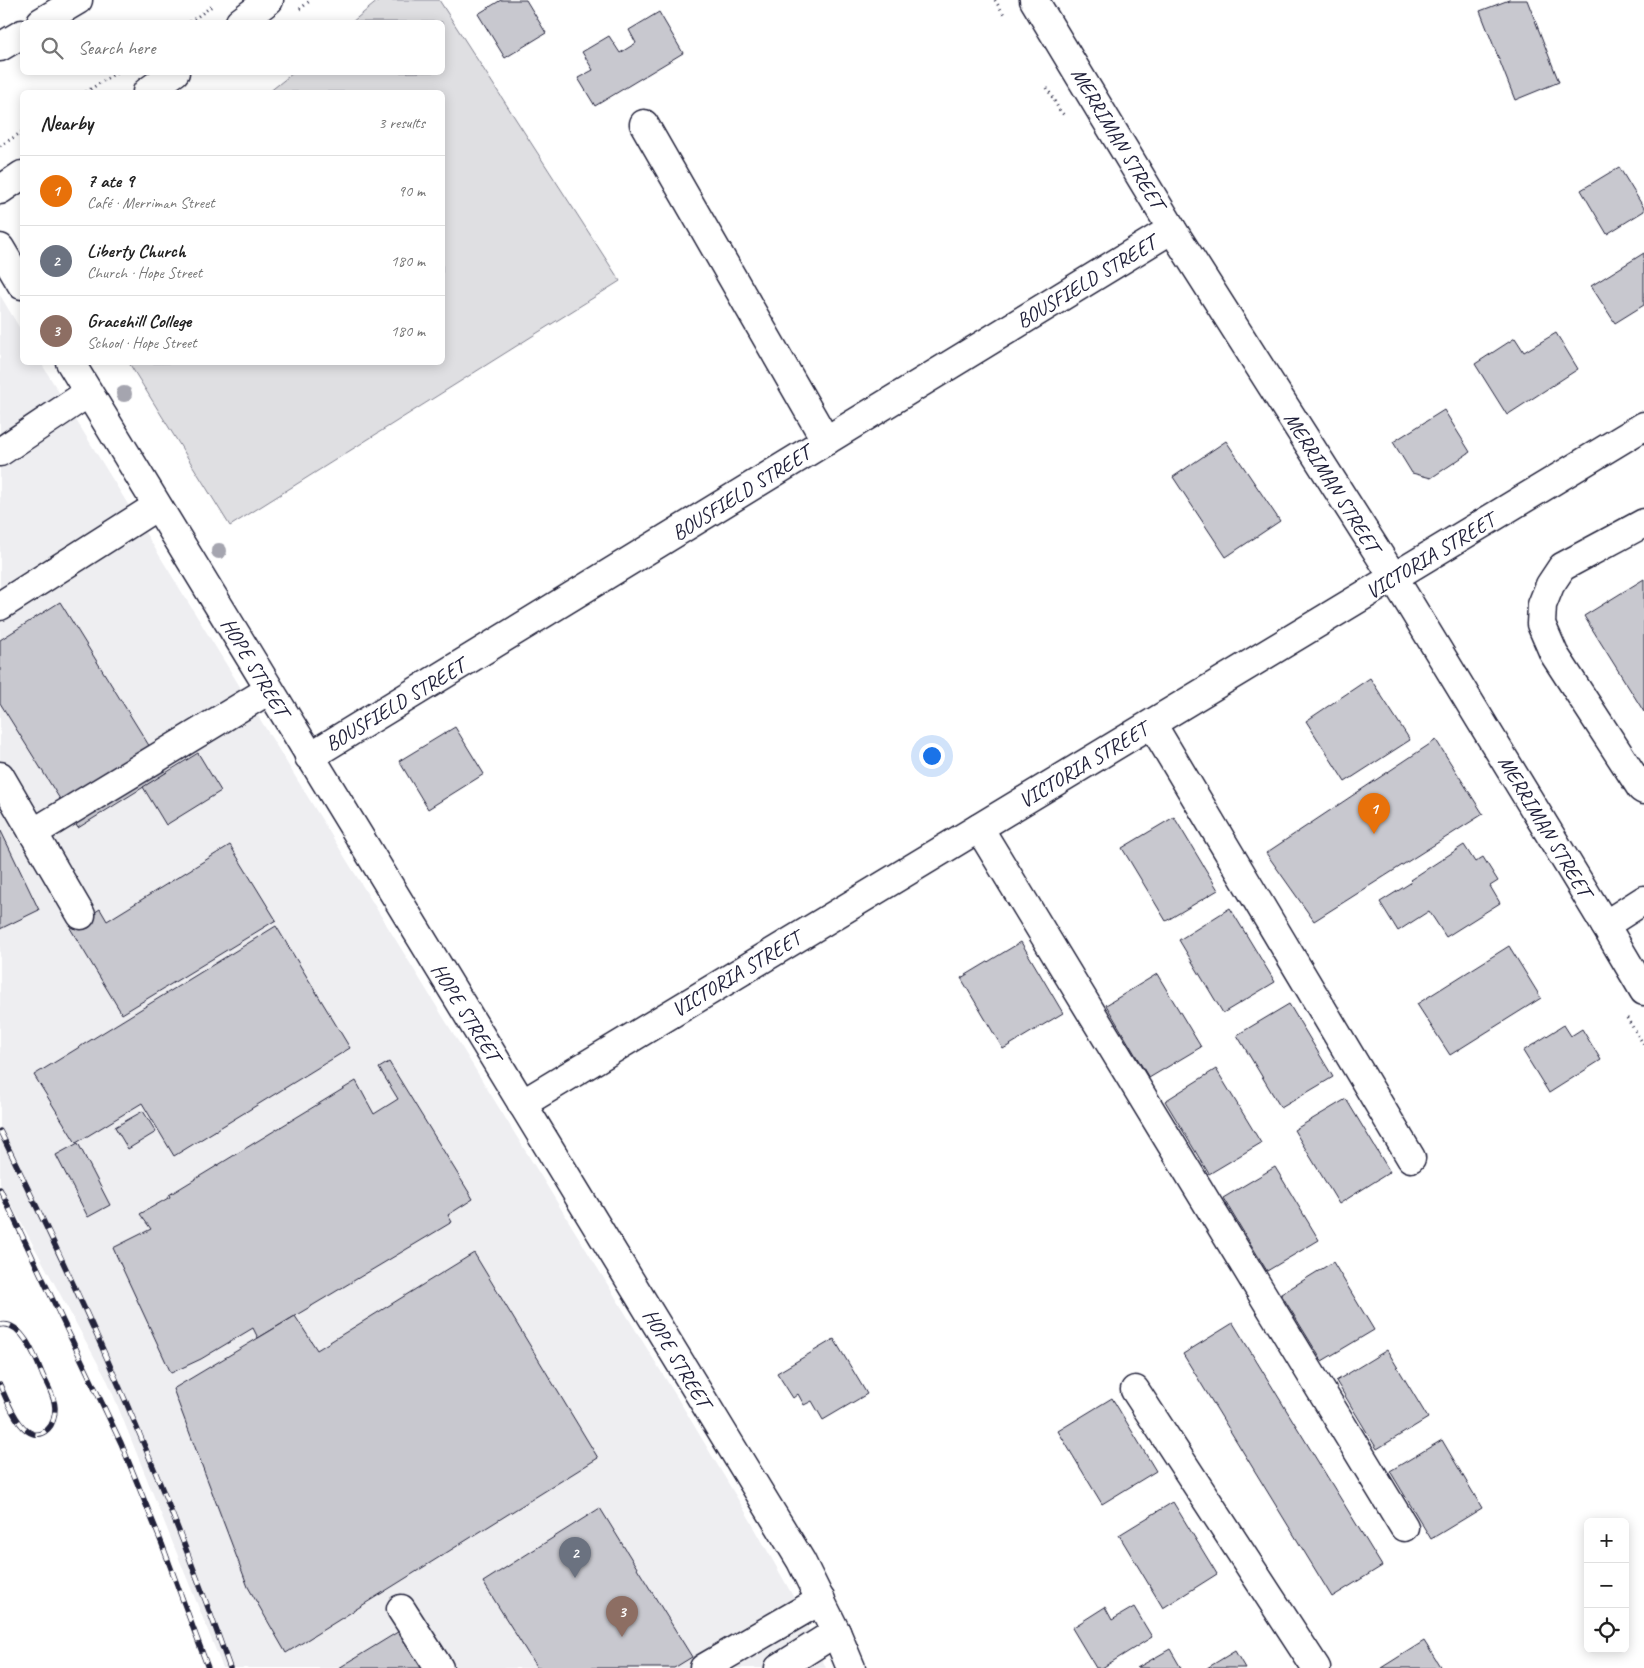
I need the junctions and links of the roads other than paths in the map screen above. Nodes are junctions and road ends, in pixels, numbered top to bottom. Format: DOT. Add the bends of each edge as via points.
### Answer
graph roads {
  1 [pos="78,0"];
  2 [pos="269,0"];
  3 [pos="1034,0"];
  4 [pos="44,20"];
  5 [pos="243,20"];
  6 [pos="20,35"];
  7 [pos="0,47"];
  8 [pos="171,75"];
  9 [pos="150,90"];
  10 [pos="644,124"];
  11 [pos="20,176"];
  12 [pos="0,190"];
  13 [pos="1172,229"];
  14 [pos="0,248"];
  15 [pos="20,282"];
  16 [pos="72,365"];
  17 [pos="88,393"];
  18 [pos="1644,426"];
  19 [pos="826,441"];
  20 [pos="0,452"];
  21 [pos="157,506"];
  22 [pos="1644,523"];
  23 [pos="1394,578"];
  24 [pos="0,606"];
  25 [pos="269,690"];
  26 [pos="1152,724"];
  27 [pos="309,757"];
  28 [pos="0,776"];
  29 [pos="1644,790"];
  30 [pos="979,828"];
  31 [pos="33,833"];
  32 [pos="1644,900"];
  33 [pos="81,915"];
  34 [pos="1605,924"];
  35 [pos="1644,990"];
  36 [pos="522,1104"];
  37 [pos="1411,1158"];
  38 [pos="1135,1390"];
  39 [pos="1404,1527"];
  40 [pos="821,1600"];
  41 [pos="401,1609"];
  42 [pos="836,1632"];
  43 [pos="439,1668"];
  44 [pos="704,1668"];
  45 [pos="778,1668"];
  46 [pos="851,1668"];
  47 [pos="1316,1668"];
  1 -- 4 [label="street"];
  2 -- 5 [label="street"];
  3 -- 13 [label="street, MERRIMAN STREET"];
  6 -- 7 [label="street"];
  8 -- 9 [label="street"];
  10 -- 19 [label="street"];
  11 -- 12 [label="street"];
  13 -- 19 [label="street, BOUSFIELD STREET"];
  13 -- 23 [label="street, MERRIMAN STREET"];
  14 -- 15 [label="street"];
  16 -- 17 [label="street, HOPE STREET"];
  17 -- 20 [label="street"];
  17 -- 21 [label="street, HOPE STREET"];
  18 -- 23 [label="street, VICTORIA STREET"];
  19 -- 27 [label="street, BOUSFIELD STREET"];
  21 -- 24 [label="street"];
  21 -- 25 [label="street, HOPE STREET"];
  22 -- 29 [label="street" via="1562,567 1542,605 1541,624 1554,654"];
  23 -- 26 [label="street, VICTORIA STREET"];
  23 -- 34 [label="street, MERRIMAN STREET"];
  25 -- 27 [label="street, HOPE STREET"];
  25 -- 31 [label="street"];
  26 -- 30 [label="street, VICTORIA STREET"];
  26 -- 37 [label="street"];
  27 -- 36 [label="street, HOPE STREET"];
  28 -- 31 [label="street"];
  30 -- 36 [label="street, VICTORIA STREET"];
  30 -- 39 [label="street"];
  31 -- 33 [label="street"];
  32 -- 34 [label="street"];
  34 -- 35 [label="street, MERRIMAN STREET"];
  36 -- 40 [label="street, HOPE STREET" via="801,1560"];
  38 -- 47 [label="street"];
  40 -- 42 [label="street, HOPE STREET"];
  40 -- 44 [label="street"];
  41 -- 43 [label="street"];
  42 -- 45 [label="street"];
  42 -- 46 [label="street, HOPE STREET"];
}
